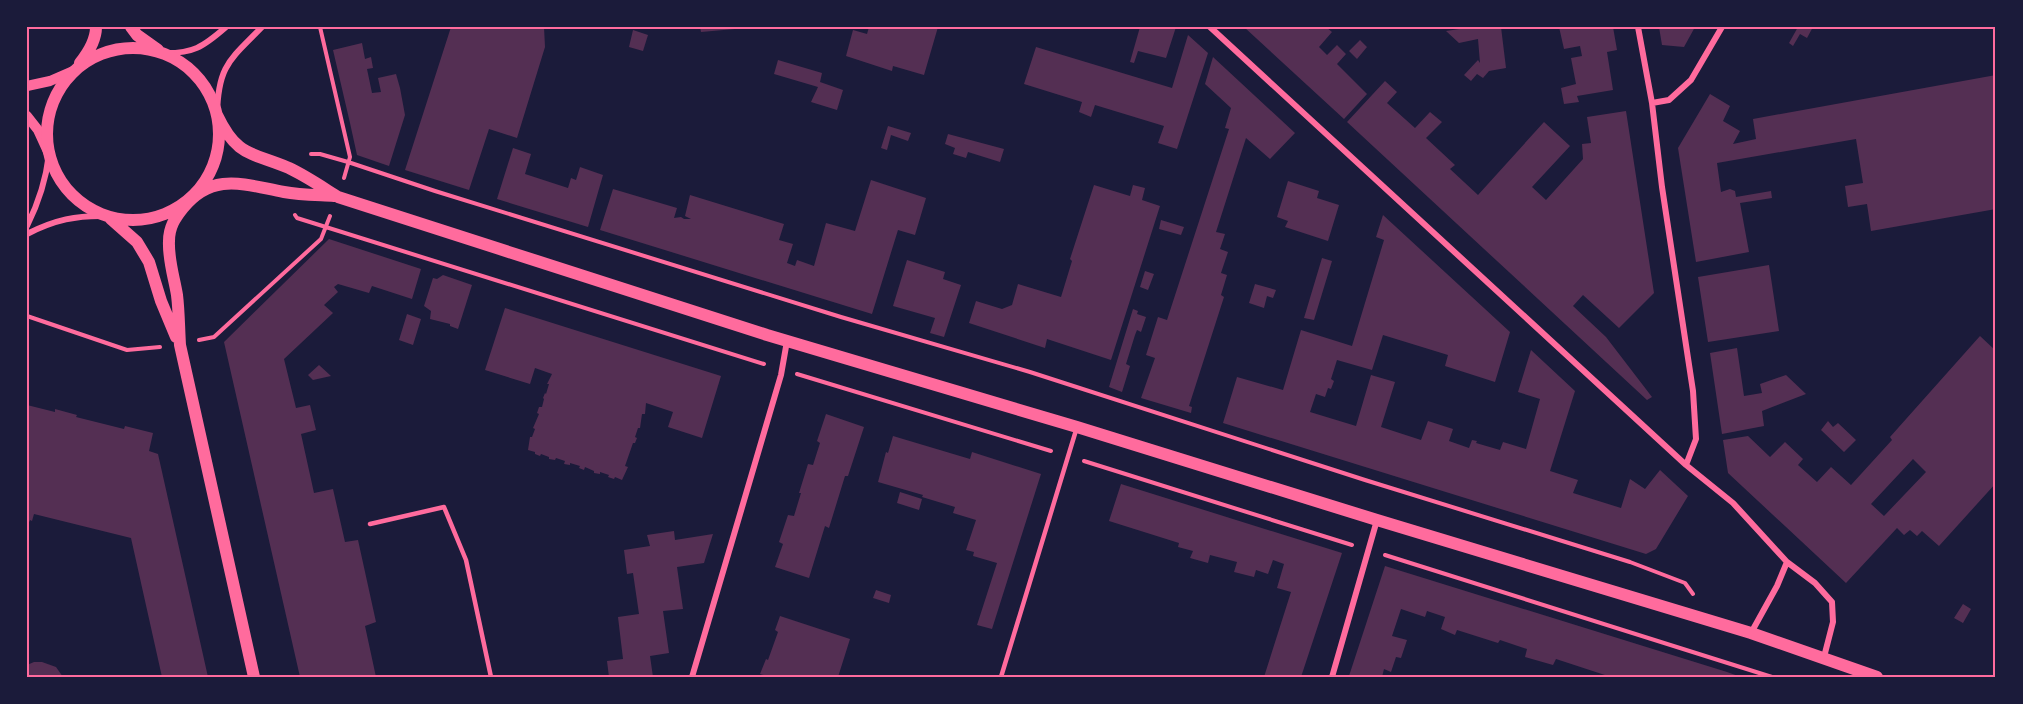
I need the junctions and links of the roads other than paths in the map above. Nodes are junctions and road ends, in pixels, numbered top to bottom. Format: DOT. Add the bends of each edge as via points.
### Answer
graph roads {
  1 [pos="96,27"];
  2 [pos="130,27"];
  3 [pos="226,27"];
  4 [pos="262,27"];
  5 [pos="1210,27"];
  6 [pos="1638,27"];
  7 [pos="1722,27"];
  8 [pos="162,53"];
  9 [pos="73,71"];
  10 [pos="27,86"];
  11 [pos="1652,103"];
  12 [pos="217,115"];
  13 [pos="27,116"];
  14 [pos="49,154"];
  15 [pos="193,196"];
  16 [pos="338,197"];
  17 [pos="107,216"];
  18 [pos="27,226"];
  19 [pos="27,234"];
  20 [pos="787,341"];
  21 [pos="180,345"];
  22 [pos="1077,427"];
  23 [pos="1686,465"];
  24 [pos="1377,520"];
  25 [pos="370,524"];
  26 [pos="1787,562"];
  27 [pos="1751,633"];
  28 [pos="1824,657"];
  29 [pos="254,677"];
  30 [pos="491,677"];
  31 [pos="692,677"];
  32 [pos="1001,677"];
  33 [pos="1332,677"];
  34 [pos="1877,677"];
  1 -- 9 [label="main road" via="89,52"];
  2 -- 8 [label="main road"];
  3 -- 8 [label="street" via="194,51"];
  4 -- 12 [label="street" via="229,61 220,80"];
  5 -- 23 [label="street"];
  6 -- 11 [label="street"];
  7 -- 11 [label="street" via="1691,80 1669,100"];
  8 -- 9 [label="main road" via="139,48 115,50 93,57"];
  8 -- 12 [label="main road" via="181,62 197,77"];
  9 -- 10 [label="street"];
  9 -- 14 [label="main road" via="51,107 47,130"];
  11 -- 23 [label="street" via="1693,391 1696,439"];
  12 -- 15 [label="main road" via="215,161"];
  12 -- 16 [label="main road" via="226,135 239,147 290,169"];
  13 -- 14 [label="street"];
  14 -- 17 [label="main road" via="70,193"];
  14 -- 18 [label="street" via="46,180"];
  15 -- 16 [label="main road" via="212,186 231,183"];
  15 -- 17 [label="main road" via="174,210 153,218"];
  15 -- 21 [label="main road" via="173,221 168,238"];
  16 -- 20 [label="main road"];
  17 -- 19 [label="street" via="66,218"];
  17 -- 21 [label="main road" via="137,242 149,262"];
  20 -- 22 [label="main road"];
  20 -- 31 [label="street" via="783,369"];
  21 -- 29 [label="main road"];
  22 -- 24 [label="main road"];
  22 -- 32 [label="lane"];
  23 -- 26 [label="street" via="1733,503"];
  24 -- 27 [label="main road"];
  24 -- 33 [label="street"];
  25 -- 30 [label="lane" via="444,507 466,561"];
  26 -- 27 [label="street"];
  26 -- 28 [label="street" via="1832,602 1833,622"];
  27 -- 28 [label="main road"];
  28 -- 34 [label="main road"];
}
